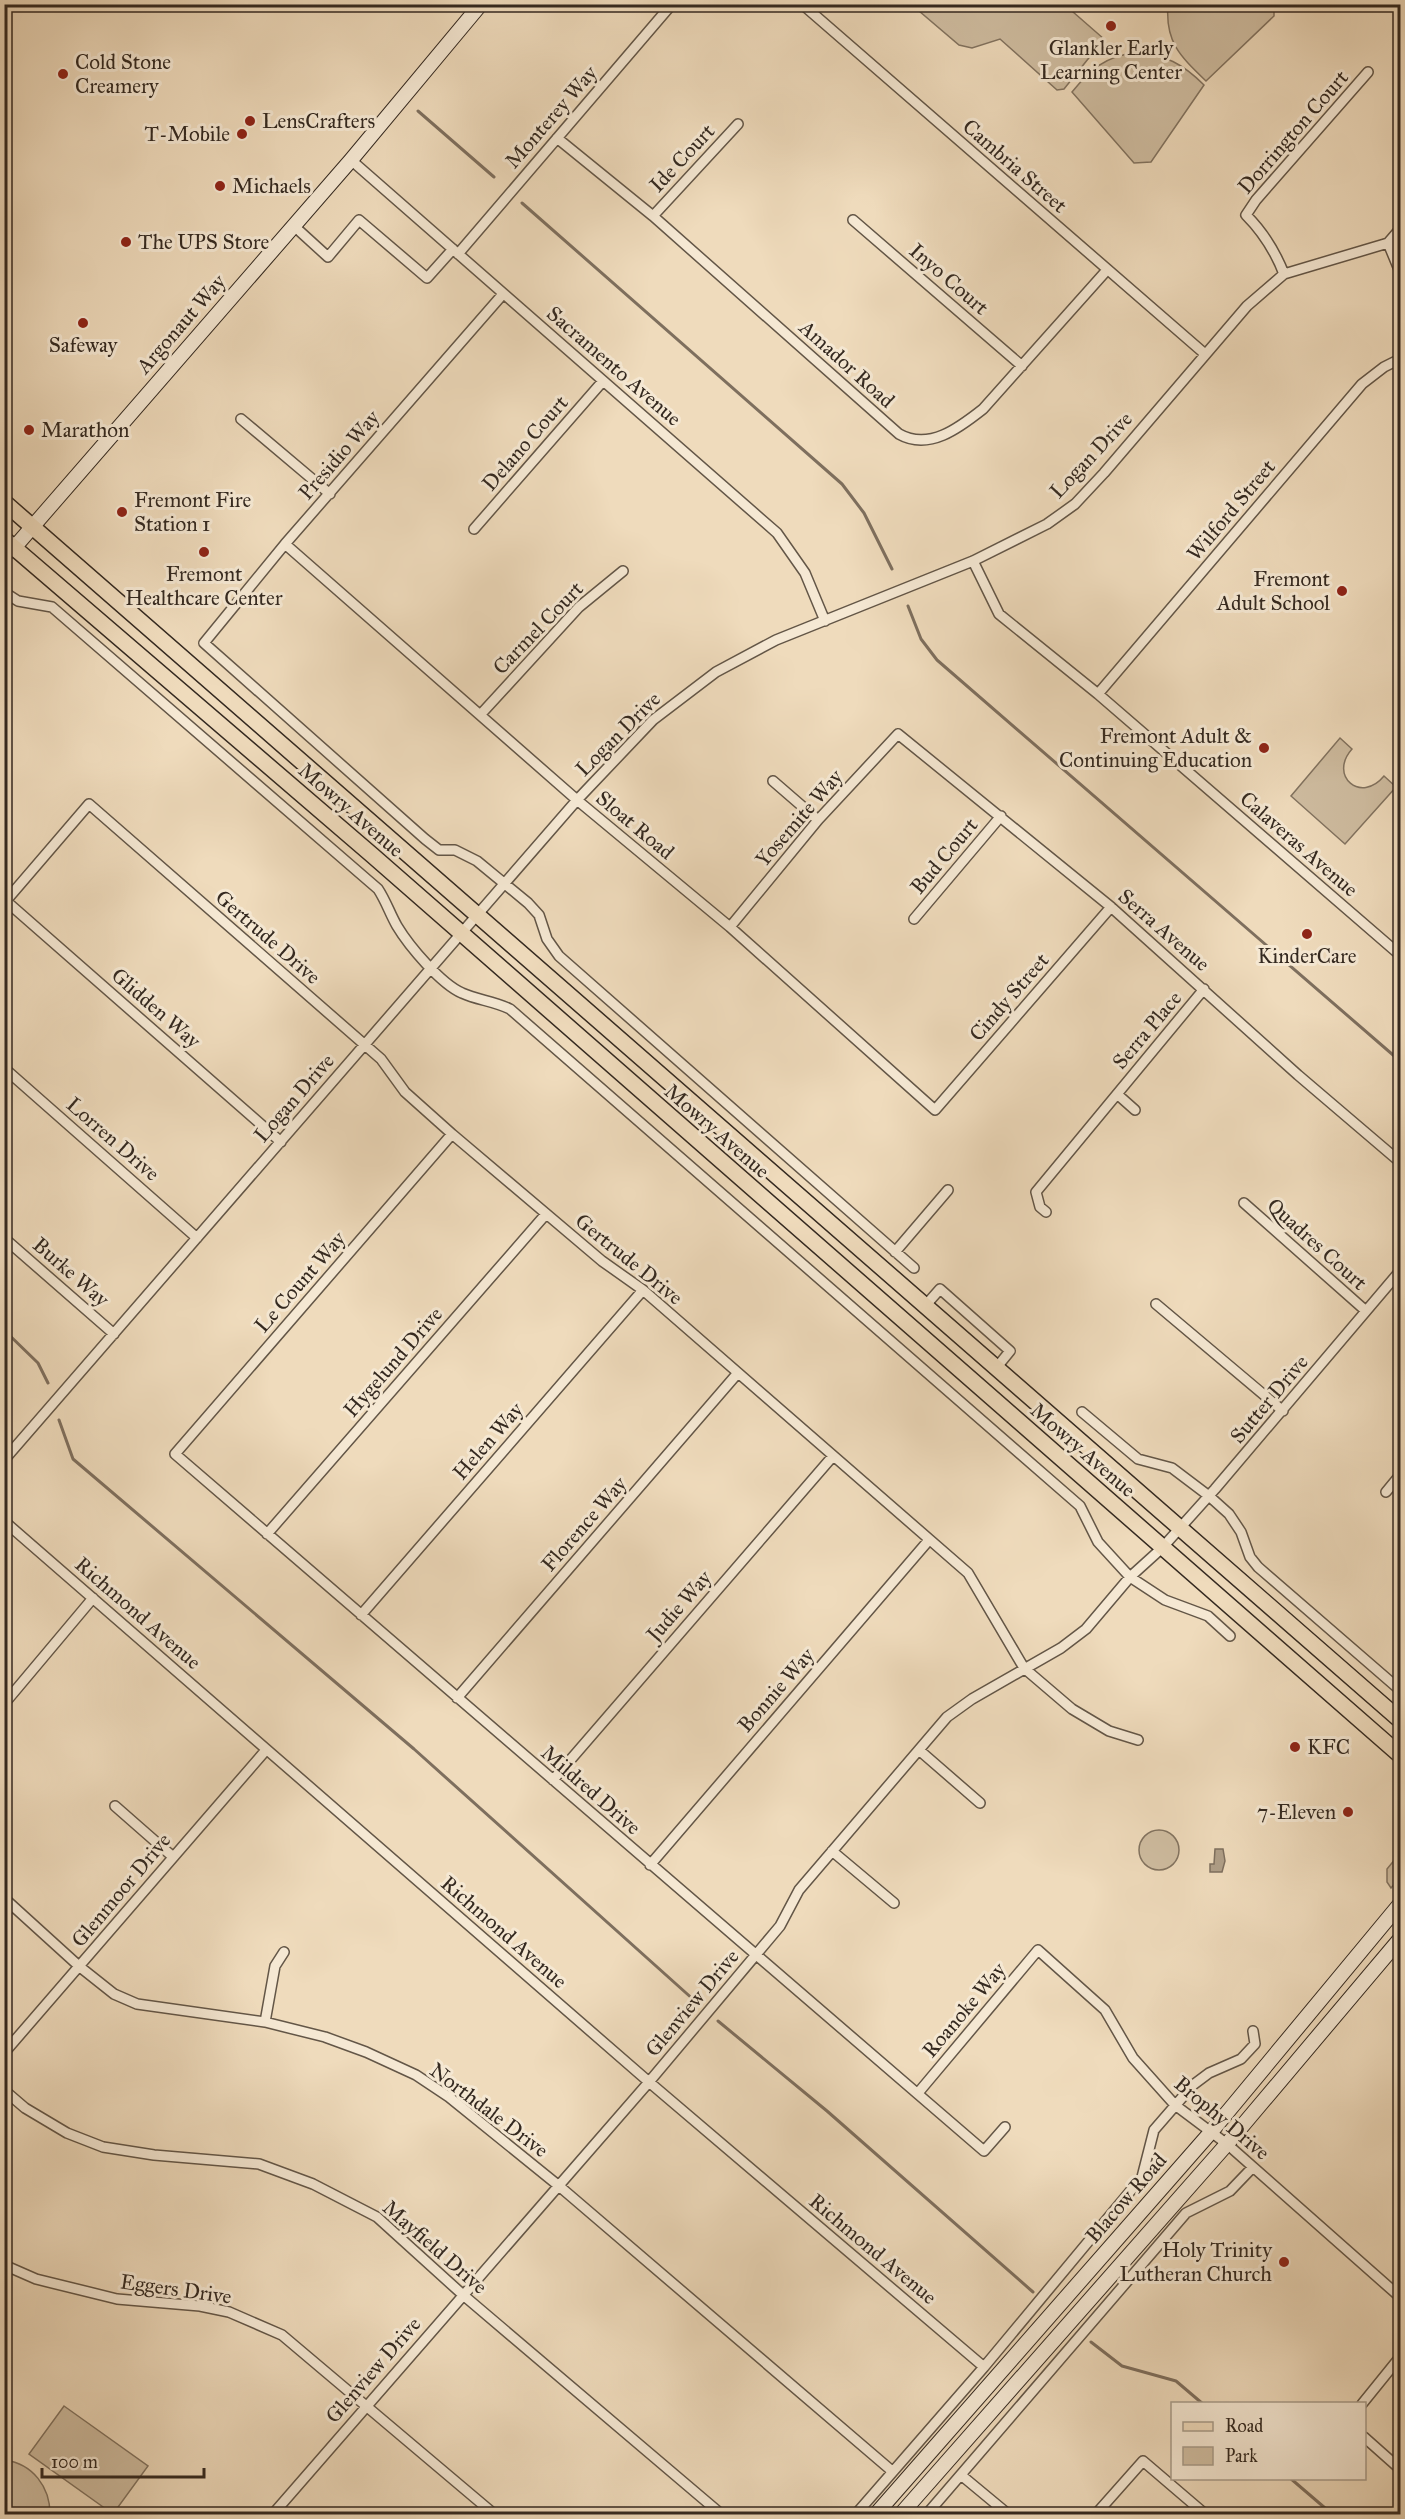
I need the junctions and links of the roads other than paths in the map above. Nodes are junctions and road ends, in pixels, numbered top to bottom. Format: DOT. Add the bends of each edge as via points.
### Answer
graph roads {
  1 [pos="481,4"];
  2 [pos="672,4"];
  3 [pos="802,4"];
  4 [pos="1368,72"];
  5 [pos="738,124"];
  6 [pos="557,138"];
  7 [pos="351,160"];
  8 [pos="653,216"];
  9 [pos="853,220"];
  10 [pos="294,226"];
  11 [pos="1401,229"];
  12 [pos="1388,243"];
  13 [pos="455,252"];
  14 [pos="1107,270"];
  15 [pos="1401,272"];
  16 [pos="1284,274"];
  17 [pos="503,294"];
  18 [pos="1205,354"];
  19 [pos="1401,359"];
  20 [pos="1022,366"];
  21 [pos="603,381"];
  22 [pos="241,419"];
  23 [pos="330,494"];
  24 [pos="4,502"];
  25 [pos="33,527"];
  26 [pos="474,529"];
  27 [pos="285,544"];
  28 [pos="8,549"];
  29 [pos="973,561"];
  30 [pos="623,571"];
  31 [pos="4,592"];
  32 [pos="825,621"];
  33 [pos="204,643"];
  34 [pos="1098,694"];
  35 [pos="481,714"];
  36 [pos="898,734"];
  37 [pos="773,781"];
  38 [pos="578,800"];
  39 [pos="1001,816"];
  40 [pos="818,820"];
  41 [pos="505,884"];
  42 [pos="5,902"];
  43 [pos="1111,907"];
  44 [pos="478,916"];
  45 [pos="914,919"];
  46 [pos="730,927"];
  47 [pos="460,936"];
  48 [pos="1401,955"];
  49 [pos="433,968"];
  50 [pos="1204,989"];
  51 [pos="363,1045"];
  52 [pos="4,1068"];
  53 [pos="1117,1094"];
  54 [pos="935,1110"];
  55 [pos="1135,1110"];
  56 [pos="452,1134"];
  57 [pos="281,1142"];
  58 [pos="1401,1162"];
  59 [pos="948,1190"];
  60 [pos="1244,1203"];
  61 [pos="1046,1212"];
  62 [pos="546,1214"];
  63 [pos="4,1238"];
  64 [pos="197,1238"];
  65 [pos="895,1252"];
  66 [pos="914,1268"];
  67 [pos="1401,1271"];
  68 [pos="643,1290"];
  69 [pos="1156,1304"];
  70 [pos="925,1306"];
  71 [pos="1366,1311"];
  72 [pos="114,1334"];
  73 [pos="997,1368"];
  74 [pos="737,1374"];
  75 [pos="1283,1411"];
  76 [pos="1082,1412"];
  77 [pos="4,1443"];
  78 [pos="13,1450"];
  79 [pos="175,1454"];
  80 [pos="833,1456"];
  81 [pos="4,1460"];
  82 [pos="1401,1476"];
  83 [pos="1386,1492"];
  84 [pos="1209,1496"];
  85 [pos="4,1521"];
  86 [pos="1181,1528"];
  87 [pos="267,1534"];
  88 [pos="929,1540"];
  89 [pos="1162,1548"];
  90 [pos="1130,1577"];
  91 [pos="93,1598"];
  92 [pos="361,1615"];
  93 [pos="1230,1636"];
  94 [pos="1024,1668"];
  95 [pos="1399,1684"];
  96 [pos="458,1698"];
  97 [pos="4,1704"];
  98 [pos="1401,1720"];
  99 [pos="1138,1740"];
  100 [pos="266,1750"];
  101 [pos="919,1750"];
  102 [pos="1401,1755"];
  103 [pos="553,1780"];
  104 [pos="980,1803"];
  105 [pos="115,1806"];
  106 [pos="832,1851"];
  107 [pos="172,1856"];
  108 [pos="650,1865"];
  109 [pos="4,1898"];
  110 [pos="894,1903"];
  111 [pos="1401,1904"];
  112 [pos="1401,1939"];
  113 [pos="1038,1950"];
  114 [pos="284,1952"];
  115 [pos="756,1956"];
  116 [pos="80,1967"];
  117 [pos="265,2022"];
  118 [pos="1253,2031"];
  119 [pos="4,2053"];
  120 [pos="650,2082"];
  121 [pos="4,2090"];
  122 [pos="918,2093"];
  123 [pos="1175,2106"];
  124 [pos="1005,2127"];
  125 [pos="1211,2132"];
  126 [pos="1227,2144"];
  127 [pos="1253,2167"];
  128 [pos="559,2186"];
  129 [pos="4,2265"];
  130 [pos="462,2294"];
  131 [pos="1401,2298"];
  132 [pos="1401,2357"];
  133 [pos="984,2367"];
  134 [pos="1363,2402"];
  135 [pos="366,2405"];
  136 [pos="1366,2438"];
  137 [pos="1401,2469"];
  138 [pos="892,2470"];
  139 [pos="961,2475"];
  140 [pos="273,2514"];
  141 [pos="494,2514"];
  142 [pos="721,2514"];
  143 [pos="856,2514"];
  144 [pos="876,2514"];
  145 [pos="901,2514"];
  146 [pos="927,2514"];
  147 [pos="1008,2514"];
  148 [pos="1096,2514"];
  149 [pos="1205,2514"];
  1 -- 7 [label="main road, Argonaut Way"];
  2 -- 6 [label="street, Monterey Way"];
  3 -- 14 [label="street, Cambria Street"];
  4 -- 16 [label="street, Dorrington Court" via="1246,215 1276,252"];
  5 -- 8 [label="street, Ide Court"];
  6 -- 8 [label="street, Amador Road"];
  6 -- 13 [label="street, Monterey Way"];
  7 -- 10 [label="main road, Argonaut Way"];
  7 -- 13 [label="street, Sacramento Avenue"];
  8 -- 20 [label="street, Amador Road" via="910,440 927,441 959,428 983,409"];
  9 -- 20 [label="street, Inyo Court"];
  10 -- 13 [label="street, Monterey Way" via="328,257 359,220 427,278"];
  10 -- 25 [label="main road, Argonaut Way"];
  11 -- 12 [label="street"];
  12 -- 15 [label="street"];
  12 -- 16 [label="street, Logan Drive"];
  13 -- 17 [label="street, Sacramento Avenue"];
  14 -- 18 [label="street, Cambria Street"];
  14 -- 20 [label="street, Amador Road"];
  16 -- 18 [label="street, Logan Drive" via="1247,306"];
  17 -- 21 [label="street, Sacramento Avenue"];
  17 -- 23 [label="street, Presidio Way"];
  18 -- 29 [label="street, Logan Drive" via="1075,504 1047,524"];
  19 -- 34 [label="street, Wilford Street" via="1362,384"];
  21 -- 26 [label="street, Delano Court"];
  21 -- 32 [label="street, Sacramento Avenue" via="777,533 805,573"];
  22 -- 23 [label="street"];
  23 -- 27 [label="street, Presidio Way"];
  24 -- 25 [label="main road, Mowry Avenue"];
  25 -- 28 [label="main road, Argonaut Way"];
  25 -- 44 [label="main road, Mowry Avenue"];
  27 -- 33 [label="street, Presidio Way"];
  27 -- 35 [label="street, Sloat Road"];
  28 -- 47 [label="main road, Mowry Avenue" via="372,855"];
  29 -- 32 [label="street, Logan Drive"];
  29 -- 34 [label="street, Calaveras Avenue" via="999,614"];
  30 -- 35 [label="street, Carmel Court" via="579,607"];
  31 -- 49 [label="street, Mowry Avenue" via="18,601 52,607 378,889 397,926"];
  32 -- 38 [label="street, Logan Drive" via="755,650 682,694"];
  33 -- 41 [label="street, Mowry Avenue" via="425,839 439,850 455,850 477,861"];
  34 -- 48 [label="street, Calaveras Avenue"];
  35 -- 38 [label="street, Sloat Road"];
  36 -- 39 [label="street, Serra Avenue"];
  36 -- 40 [label="street, Yosemite Way"];
  37 -- 40 [label="street"];
  38 -- 41 [label="street, Logan Drive"];
  38 -- 46 [label="street, Sloat Road"];
  39 -- 43 [label="street, Serra Avenue"];
  39 -- 45 [label="street, Bud Court"];
  40 -- 46 [label="street, Yosemite Way"];
  41 -- 44 [label="street, Logan Drive"];
  41 -- 65 [label="street, Mowry Avenue" via="539,915 547,939 559,956"];
  42 -- 51 [label="street, Gertrude Drive" via="89,804"];
  42 -- 57 [label="street, Glidden Way"];
  43 -- 50 [label="street, Serra Avenue"];
  43 -- 54 [label="street, Cindy Street"];
  44 -- 47 [label="street, Logan Drive"];
  44 -- 70 [label="main road, Mowry Avenue"];
  46 -- 54 [label="street, Sloat Road"];
  47 -- 49 [label="street, Logan Drive"];
  47 -- 89 [label="main road, Mowry Avenue" via="1075,1468"];
  49 -- 51 [label="street, Logan Drive"];
  49 -- 90 [label="street, Mowry Avenue" via="461,993 510,1009 1018,1451 1080,1506 1098,1542"];
  50 -- 53 [label="street, Serra Place"];
  50 -- 58 [label="street, Serra Avenue"];
  51 -- 56 [label="street, Gertrude Drive" via="381,1059 405,1092"];
  51 -- 57 [label="street, Logan Drive"];
  52 -- 64 [label="street, Lorren Drive"];
  53 -- 55 [label="street, Serra Place"];
  53 -- 61 [label="street, Serra Place" via="1036,1192 1040,1207"];
  56 -- 62 [label="street, Gertrude Drive"];
  56 -- 79 [label="street, Le Count Way"];
  57 -- 64 [label="street, Logan Drive"];
  59 -- 65 [label="street"];
  60 -- 71 [label="street, Quadres Court"];
  62 -- 68 [label="street, Gertrude Drive"];
  62 -- 87 [label="street, Hygelund Drive"];
  63 -- 72 [label="street, Burke Way"];
  64 -- 72 [label="street, Logan Drive"];
  65 -- 66 [label="street, Mowry Avenue"];
  67 -- 71 [label="street, Sutter Drive"];
  68 -- 74 [label="street, Gertrude Drive"];
  68 -- 92 [label="street, Helen Way"];
  69 -- 75 [label="street"];
  70 -- 73 [label="main road, Mowry Avenue"];
  70 -- 73 [label="street" via="940,1289 1010,1351"];
  71 -- 75 [label="street, Sutter Drive"];
  72 -- 78 [label="street, Logan Drive"];
  73 -- 86 [label="main road, Mowry Avenue"];
  74 -- 80 [label="street, Gertrude Drive"];
  74 -- 96 [label="street, Florence Way"];
  75 -- 84 [label="street, Sutter Drive"];
  76 -- 84 [label="street, Mowry Avenue" via="1138,1459 1172,1468"];
  77 -- 78 [label="street"];
  78 -- 81 [label="street, Logan Drive"];
  79 -- 87 [label="street, Mildred Drive"];
  80 -- 88 [label="street, Gertrude Drive"];
  80 -- 103 [label="street, Judie Way"];
  82 -- 83 [label="street"];
  84 -- 86 [label="street, Sutter Drive"];
  84 -- 95 [label="street, Mowry Avenue" via="1229,1514 1258,1567"];
  85 -- 91 [label="street, Richmond Avenue"];
  86 -- 89 [label="street, Sutter Drive"];
  86 -- 98 [label="main road, Mowry Avenue"];
  87 -- 92 [label="street, Mildred Drive"];
  88 -- 94 [label="street, Gertrude Drive" via="968,1573"];
  88 -- 108 [label="street, Bonnie Way"];
  89 -- 90 [label="street, Glenview Drive"];
  89 -- 102 [label="main road, Mowry Avenue"];
  90 -- 93 [label="street, Mowry Avenue" via="1165,1600 1208,1616"];
  90 -- 94 [label="street, Glenview Drive" via="1086,1629"];
  91 -- 97 [label="street"];
  91 -- 100 [label="street, Richmond Avenue"];
  92 -- 96 [label="street, Mildred Drive"];
  94 -- 99 [label="street, Gertrude Drive" via="1072,1709 1108,1731"];
  94 -- 101 [label="street, Glenview Drive" via="947,1717"];
  96 -- 103 [label="street, Mildred Drive"];
  100 -- 107 [label="street, Glenmoor Drive"];
  100 -- 120 [label="street, Richmond Avenue"];
  101 -- 104 [label="street"];
  101 -- 106 [label="street, Glenview Drive"];
  103 -- 108 [label="street, Mildred Drive"];
  105 -- 107 [label="street"];
  106 -- 110 [label="street"];
  106 -- 115 [label="street, Glenview Drive" via="799,1890 780,1926"];
  107 -- 116 [label="street, Glenmoor Drive"];
  108 -- 115 [label="street, Mildred Drive"];
  109 -- 116 [label="street, Northdale Drive"];
  111 -- 125 [label="main road, Blacow Road"];
  112 -- 126 [label="main road, Blacow Road"];
  113 -- 122 [label="street, Roanoke Way"];
  113 -- 123 [label="street, Brophy Drive" via="1105,2010 1133,2058"];
  114 -- 117 [label="street" via="275,1966"];
  115 -- 120 [label="street, Glenview Drive"];
  115 -- 122 [label="street, Mildred Drive"];
  116 -- 117 [label="street, Northdale Drive" via="114,1994 137,2004"];
  116 -- 119 [label="street, Glenmoor Drive"];
  117 -- 128 [label="street, Northdale Drive" via="325,2037 416,2075"];
  118 -- 123 [label="street, Blacow Road" via="1255,2044 1241,2059 1209,2073"];
  120 -- 128 [label="street, Glenview Drive"];
  120 -- 133 [label="street, Richmond Avenue"];
  121 -- 130 [label="street, Mayfield Drive" via="58,2128 103,2147 259,2164 313,2184 376,2217"];
  122 -- 124 [label="street, Mildred Drive" via="984,2151"];
  123 -- 125 [label="street, Brophy Drive"];
  123 -- 133 [label="street, Blacow Road" via="1154,2130 1142,2177"];
  125 -- 126 [label="street, Brophy Drive"];
  125 -- 144 [label="main road, Blacow Road"];
  126 -- 127 [label="street, Brophy Drive"];
  126 -- 145 [label="main road, Blacow Road"];
  127 -- 131 [label="street, Brophy Drive"];
  127 -- 139 [label="street" via="1230,2191 1186,2213"];
  128 -- 130 [label="street, Glenview Drive"];
  128 -- 138 [label="street, Northdale Drive"];
  129 -- 135 [label="street, Eggers Drive" via="36,2279 85,2292 117,2299 200,2306 251,2320 282,2335"];
  130 -- 135 [label="street, Glenview Drive"];
  130 -- 142 [label="street, Mayfield Drive"];
  132 -- 134 [label="street"];
  133 -- 138 [label="street, Blacow Road"];
  135 -- 140 [label="street, Glenview Drive"];
  135 -- 141 [label="street, Eggers Drive"];
  136 -- 137 [label="street"];
  138 -- 143 [label="street, Blacow Road"];
  139 -- 146 [label="street"];
  139 -- 147 [label="street"];
  148 -- 149 [label="street" via="1143,2461"];
}
